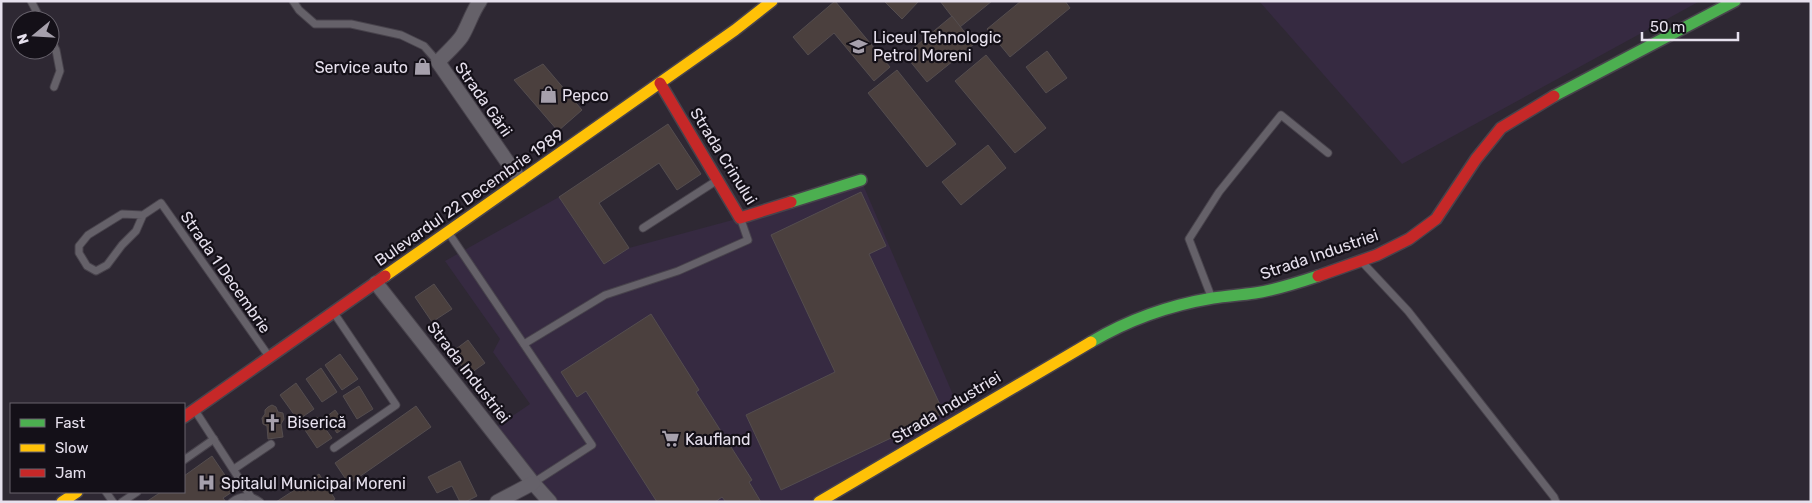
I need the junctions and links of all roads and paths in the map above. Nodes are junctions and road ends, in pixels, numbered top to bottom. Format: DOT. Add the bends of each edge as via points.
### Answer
graph roads {
  1 [pos="293,1"];
  2 [pos="480,1"];
  3 [pos="772,1"];
  4 [pos="1735,1"];
  5 [pos="58,60"];
  6 [pos="438,62"];
  7 [pos="660,83"];
  8 [pos="54,87"];
  9 [pos="1328,153"];
  10 [pos="520,180"];
  11 [pos="718,180"];
  12 [pos="861,180"];
  13 [pos="142,215"];
  14 [pos="740,218"];
  15 [pos="643,228"];
  16 [pos="448,232"];
  17 [pos="1361,261"];
  18 [pos="376,283"];
  19 [pos="1212,298"];
  20 [pos="334,313"];
  21 [pos="524,344"];
  22 [pos="269,357"];
  23 [pos="194,410"];
  24 [pos="185,416"];
  25 [pos="214,439"];
  26 [pos="271,444"];
  27 [pos="334,448"];
  28 [pos="185,459"];
  29 [pos="234,469"];
  30 [pos="534,483"];
  31 [pos="76,493"];
  32 [pos="136,493"];
  33 [pos="251,497"];
  34 [pos="62,502"];
  35 [pos="122,502"];
  36 [pos="232,502"];
  37 [pos="260,502"];
  38 [pos="497,502"];
  39 [pos="550,502"];
  40 [pos="819,502"];
  41 [pos="1556,502"];
  1 -- 6 [label="lane, Strada Gării" via="298,10 316,24 351,24 401,35 424,46"];
  2 -- 6 [label="street, Strada Gării" via="460,38"];
  3 -- 7 [label="street, Bulevardul 22 Decembrie 1989"];
  4 -- 17 [label="street, Strada Industriei" via="1559,93 1501,128 1436,219 1409,239"];
  5 -- 8 [label="lane" via="60,71"];
  6 -- 10 [label="street, Strada Gării"];
  7 -- 10 [label="street, Bulevardul 22 Decembrie 1989"];
  7 -- 11 [label="street, Strada Crinului"];
  9 -- 19 [label="lane" via="1281,116 1219,192 1189,239"];
  10 -- 16 [label="street, Bulevardul 22 Decembrie 1989"];
  11 -- 14 [label="street, Strada Crinului"];
  11 -- 15 [label="lane"];
  12 -- 14 [label="street, Strada Crinului"];
  13 -- 13 [label="lane" via="122,214 88,235 79,246 79,253 87,266 96,271 107,265 136,231"];
  13 -- 22 [label="lane, Strada 1 Decembrie" via="161,203"];
  14 -- 21 [label="lane" via="748,240 678,272 605,295"];
  16 -- 18 [label="street, Bulevardul 22 Decembrie 1989"];
  16 -- 21 [label="lane"];
  17 -- 19 [label="street, Strada Industriei" via="1256,293"];
  17 -- 41 [label="lane" via="1408,311"];
  18 -- 20 [label="street, Bulevardul 22 Decembrie 1989"];
  18 -- 30 [label="street, Strada Industriei"];
  19 -- 40 [label="street, Strada Industriei" via="1163,310 1116,328"];
  20 -- 22 [label="street, Bulevardul 22 Decembrie 1989"];
  20 -- 27 [label="lane" via="396,405"];
  21 -- 30 [label="lane" via="592,445"];
  22 -- 23 [label="street, Bulevardul 22 Decembrie 1989"];
  23 -- 24 [label="street, Bulevardul 22 Decembrie 1989"];
  23 -- 25 [label="lane"];
  25 -- 28 [label="lane"];
  25 -- 29 [label="lane"];
  26 -- 29 [label="lane"];
  29 -- 33 [label="lane"];
  30 -- 38 [label="street"];
  30 -- 39 [label="street, Strada Industriei"];
  31 -- 34 [label="street"];
  32 -- 35 [label="lane"];
  33 -- 36 [label="lane" via="244,496"];
  33 -- 37 [label="lane"];
}
